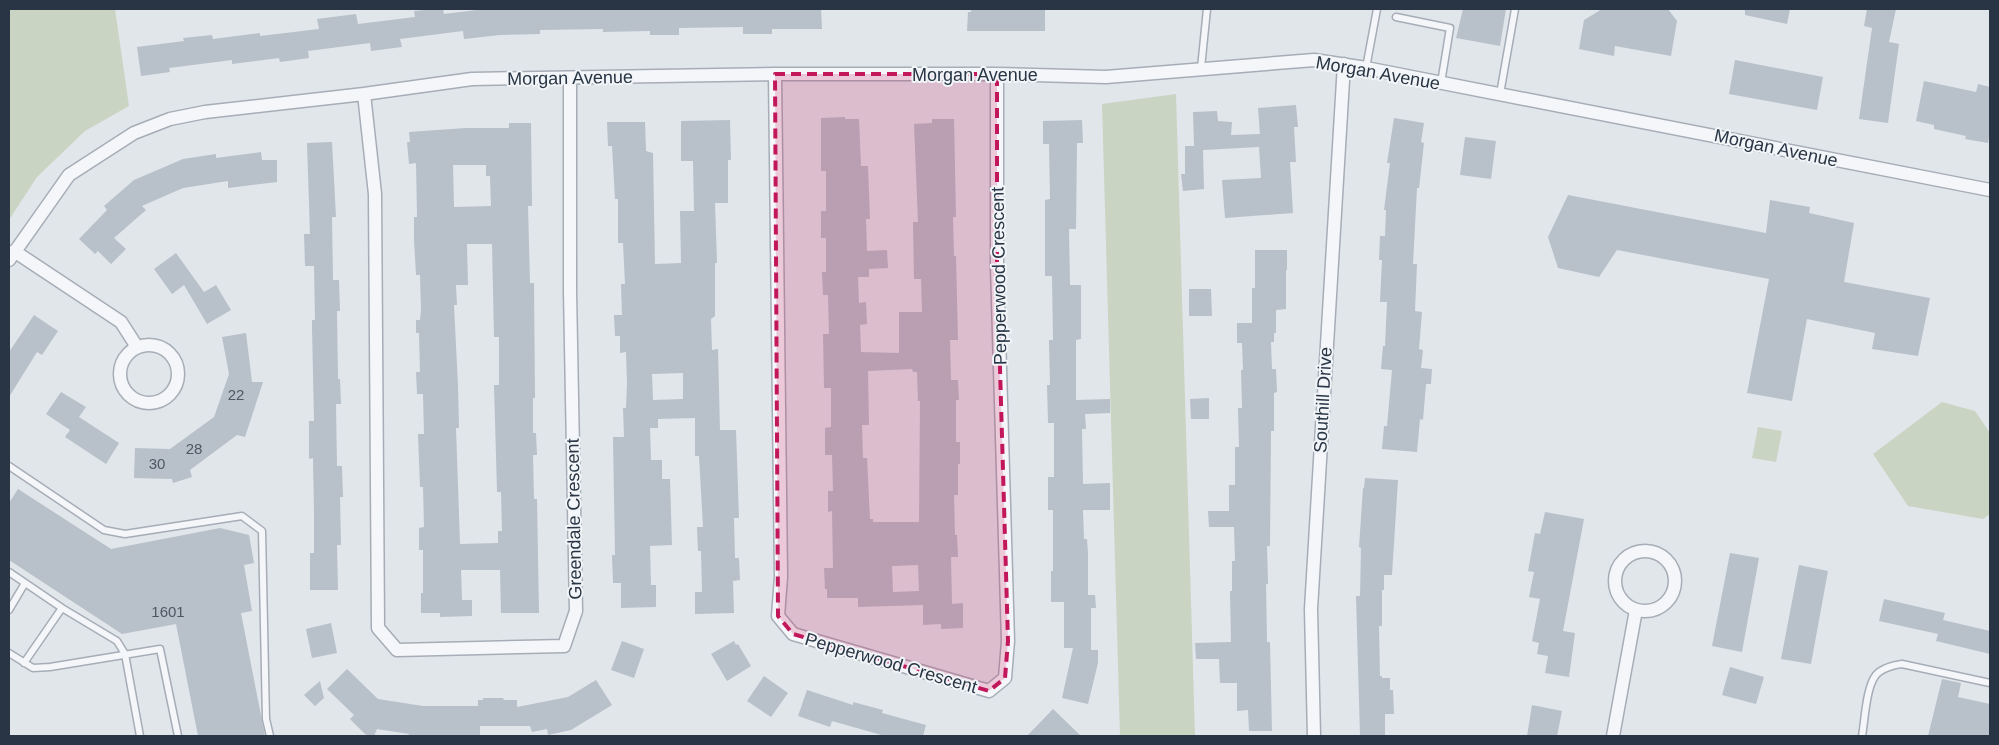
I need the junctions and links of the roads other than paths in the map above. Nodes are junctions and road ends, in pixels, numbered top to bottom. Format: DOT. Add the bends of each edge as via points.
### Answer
graph roads {
  1 [pos="1207,9"];
  2 [pos="1377,9"];
  3 [pos="1515,9"];
  4 [pos="1396,16"];
  5 [pos="1344,64"];
  6 [pos="1201,68"];
  7 [pos="1366,68"];
  8 [pos="775,74"];
  9 [pos="997,74"];
  10 [pos="570,78"];
  11 [pos="1441,83"];
  12 [pos="364,94"];
  13 [pos="1500,94"];
  14 [pos="1990,190"];
  15 [pos="11,256"];
  16 [pos="137,347"];
  17 [pos="9,466"];
  18 [pos="9,572"];
  19 [pos="25,583"];
  20 [pos="62,608"];
  21 [pos="9,610"];
  22 [pos="1636,610"];
  23 [pos="9,653"];
  24 [pos="125,654"];
  25 [pos="24,662"];
  26 [pos="1990,683"];
  27 [pos="140,736"];
  28 [pos="178,736"];
  29 [pos="270,736"];
  30 [pos="1314,736"];
  31 [pos="1614,736"];
  32 [pos="1862,736"];
  1 -- 6 [label="lane"];
  2 -- 7 [label="lane"];
  3 -- 13 [label="lane"];
  4 -- 11 [label="lane" via="1450,28"];
  5 -- 6 [label="street, Morgan Avenue" via="1314,60"];
  5 -- 7 [label="street, Morgan Avenue"];
  5 -- 30 [label="street, Southill Drive" via="1311,609"];
  6 -- 9 [label="street, Morgan Avenue" via="1106,76"];
  7 -- 11 [label="street, Morgan Avenue"];
  8 -- 9 [label="street, Morgan Avenue"];
  8 -- 9 [label="street, Pepperwood Crescent" via="781,577 778,616 793,634 989,691 1005,678 1008,641 997,266"];
  8 -- 10 [label="street, Morgan Avenue"];
  10 -- 12 [label="street, Morgan Avenue" via="472,79"];
  10 -- 12 [label="street, Greendale Crescent" via="576,610 564,646 396,650 378,628 374,194"];
  11 -- 13 [label="street, Morgan Avenue"];
  12 -- 15 [label="street, Morgan Avenue" via="205,112 170,119 134,133 69,174"];
  13 -- 14 [label="street, Morgan Avenue"];
  15 -- 16 [label="street" via="120,322"];
  16 -- 16 [label="street" via="120,366 123,389 137,401 157,402 166,398 178,379 174,359 156,345"];
  17 -- 29 [label="lane" via="104,530 125,534 242,516 262,531 266,719"];
  18 -- 19 [label="lane"];
  19 -- 20 [label="lane"];
  19 -- 21 [label="lane"];
  20 -- 24 [label="lane" via="116,641"];
  20 -- 25 [label="lane"];
  22 -- 22 [label="street" via="1646,612 1661,606 1672,596 1675,586 1675,575 1668,560 1653,552 1631,554 1616,570 1615,588 1619,598"];
  22 -- 31 [label="street"];
  23 -- 25 [label="lane"];
  24 -- 25 [label="lane" via="50,667 33,668"];
  24 -- 27 [label="lane"];
  24 -- 28 [label="lane" via="160,649"];
  26 -- 32 [label="lane" via="1902,664 1890,666 1878,672 1871,683"];
}
